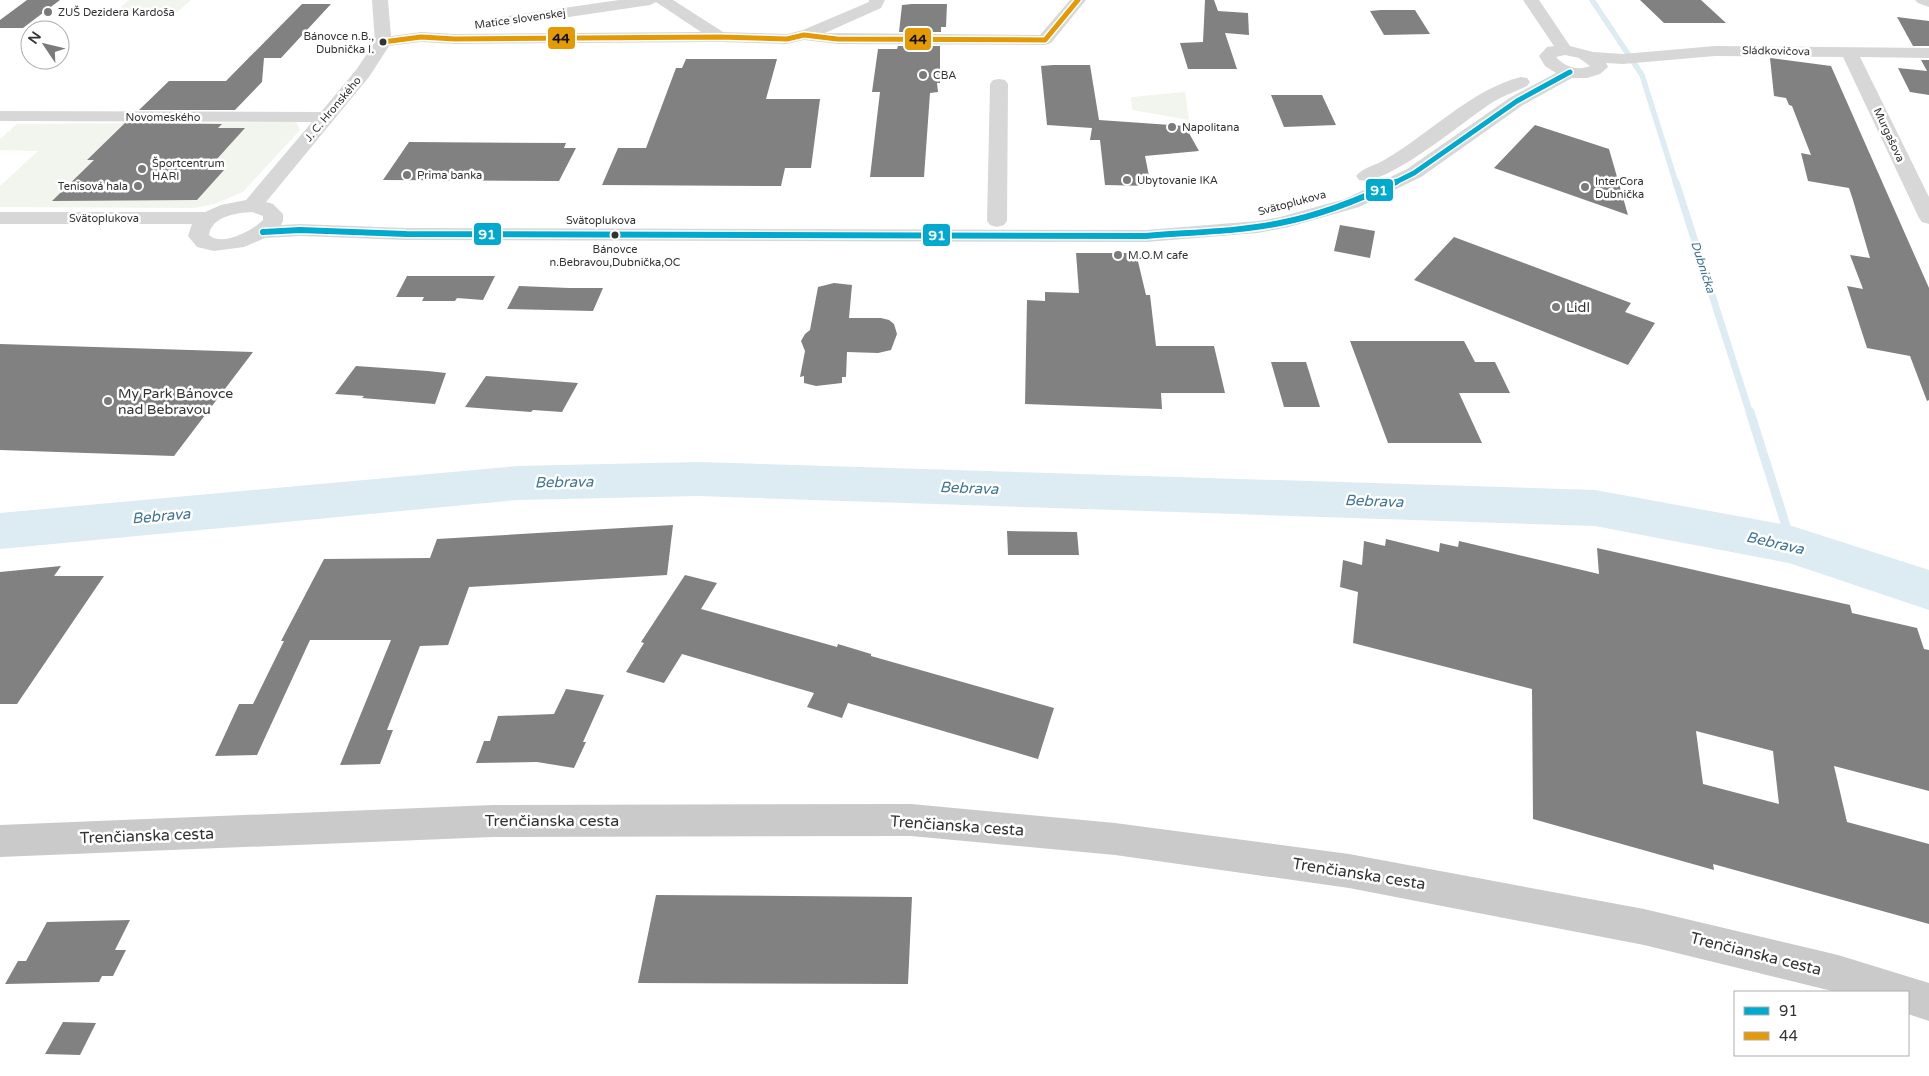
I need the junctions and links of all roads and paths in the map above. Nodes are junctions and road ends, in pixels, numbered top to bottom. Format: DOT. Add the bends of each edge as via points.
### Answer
graph roads {
  1 [pos="380,0"];
  2 [pos="650,0"];
  3 [pos="663,0"];
  4 [pos="877,0"];
  5 [pos="1078,0"];
  6 [pos="1531,0"];
  7 [pos="1923,0"];
  8 [pos="1929,2"];
  9 [pos="804,36"];
  10 [pos="421,37"];
  11 [pos="719,38"];
  12 [pos="383,42"];
  13 [pos="1565,50"];
  14 [pos="1848,52"];
  15 [pos="1929,53"];
  16 [pos="1597,62"];
  17 [pos="1550,64"];
  18 [pos="1570,72"];
  19 [pos="999,84"];
  20 [pos="0,116"];
  21 [pos="327,117"];
  22 [pos="252,206"];
  23 [pos="0,218"];
  24 [pos="1929,218"];
  25 [pos="998,221"];
  26 [pos="203,225"];
  27 [pos="268,225"];
  28 [pos="928,229"];
  29 [pos="0,232"];
  30 [pos="0,841"];
  31 [pos="1895,991"];
  32 [pos="1909,995"];
  33 [pos="1929,1002"];
  1 -- 12 [label="street"];
  2 -- 10 [label="street, Matice slovenskej"];
  3 -- 11 [label="street"];
  4 -- 9 [label="street" via="876,5"];
  5 -- 9 [label="street" via="1045,40 837,40"];
  6 -- 13 [label="street"];
  7 -- 8 [label="street"];
  9 -- 11 [label="street" via="787,39"];
  10 -- 11 [label="street"];
  10 -- 12 [label="street"];
  12 -- 21 [label="street, J. C. Hronského"];
  13 -- 16 [label="street" via="1580,52"];
  13 -- 17 [label="street, Svätoplukova" via="1546,56"];
  14 -- 15 [label="street, Sládkovičova"];
  14 -- 16 [label="street, Sládkovičova" via="1715,51"];
  14 -- 24 [label="street, Murgašova"];
  16 -- 18 [label="street, Sládkovičova" via="1593,72"];
  17 -- 18 [label="street"];
  17 -- 25 [label="street, Svätoplukova" via="1526,80 1487,98 1392,164 1335,191 1267,211 1142,222"];
  18 -- 28 [label="street, Svätoplukova" via="1516,101 1414,173 1352,203 1282,223 1146,236"];
  19 -- 25 [label="street"];
  20 -- 21 [label="street, Novomeského"];
  21 -- 22 [label="street, J. C. Hronského"];
  22 -- 26 [label="street" via="229,209"];
  22 -- 27 [label="street" via="270,210"];
  23 -- 26 [label="street, Svätoplukova"];
  25 -- 28 [label="street, Svätoplukova"];
  26 -- 27 [label="street" via="200,239 217,245 244,241"];
  26 -- 29 [label="street, Svätoplukova" via="77,232"];
  27 -- 28 [label="street, Svätoplukova" via="300,230 406,234"];
  30 -- 31 [label="main road, Trenčianska cesta" via="493,821 911,820 1116,839 1349,871 1644,927"];
  32 -- 33 [label="main road"];
}
